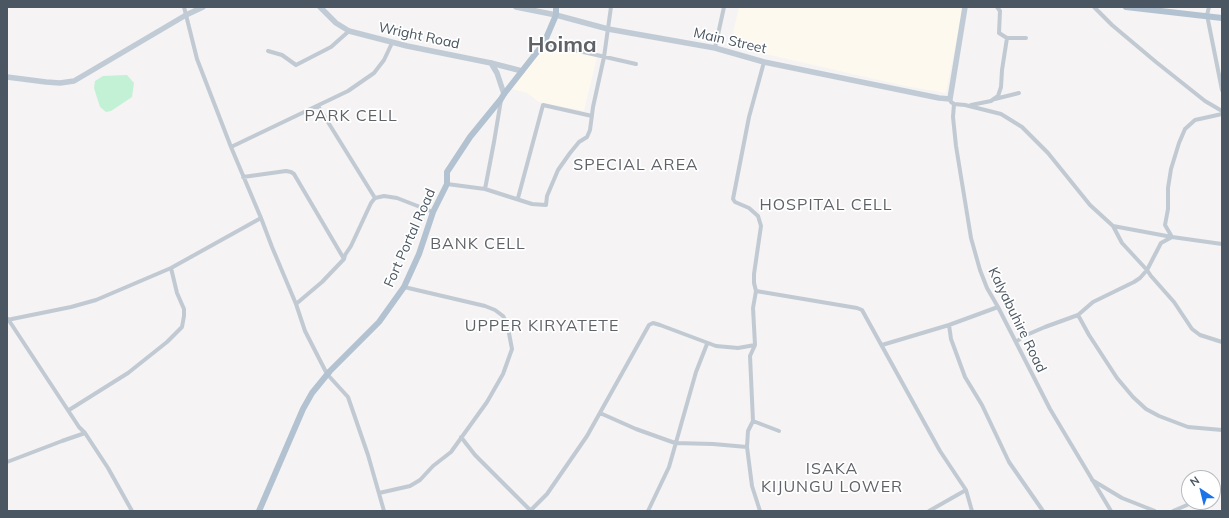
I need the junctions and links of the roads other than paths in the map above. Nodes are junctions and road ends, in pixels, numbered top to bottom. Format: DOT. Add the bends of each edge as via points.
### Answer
graph roads {
  1 [pos="184,7"];
  2 [pos="203,7"];
  3 [pos="320,7"];
  4 [pos="516,7"];
  5 [pos="556,7"];
  6 [pos="611,7"];
  7 [pos="724,7"];
  8 [pos="965,7"];
  9 [pos="997,7"];
  10 [pos="1094,7"];
  11 [pos="1126,7"];
  12 [pos="1209,7"];
  13 [pos="186,15"];
  14 [pos="556,15"];
  15 [pos="1207,15"];
  16 [pos="1222,18"];
  17 [pos="608,29"];
  18 [pos="348,31"];
  19 [pos="1007,38"];
  20 [pos="1026,38"];
  21 [pos="392,43"];
  22 [pos="544,43"];
  23 [pos="715,48"];
  24 [pos="268,51"];
  25 [pos="604,57"];
  26 [pos="764,62"];
  27 [pos="491,63"];
  28 [pos="636,64"];
  29 [pos="522,71"];
  30 [pos="7,77"];
  31 [pos="1222,90"];
  32 [pos="1019,93"];
  33 [pos="502,96"];
  34 [pos="952,101"];
  35 [pos="991,101"];
  36 [pos="318,106"];
  37 [pos="968,106"];
  38 [pos="1222,111"];
  39 [pos="1222,114"];
  40 [pos="592,116"];
  41 [pos="231,147"];
  42 [pos="243,177"];
  43 [pos="447,184"];
  44 [pos="485,188"];
  45 [pos="375,198"];
  46 [pos="518,198"];
  47 [pos="433,212"];
  48 [pos="261,218"];
  49 [pos="1113,226"];
  50 [pos="1172,236"];
  51 [pos="1222,244"];
  52 [pos="344,259"];
  53 [pos="171,268"];
  54 [pos="1147,270"];
  55 [pos="404,287"];
  56 [pos="756,290"];
  57 [pos="296,304"];
  58 [pos="998,307"];
  59 [pos="1078,315"];
  60 [pos="8,320"];
  61 [pos="949,325"];
  62 [pos="1016,342"];
  63 [pos="1222,342"];
  64 [pos="707,344"];
  65 [pos="754,345"];
  66 [pos="882,345"];
  67 [pos="327,374"];
  68 [pos="69,410"];
  69 [pos="600,413"];
  70 [pos="753,421"];
  71 [pos="1222,430"];
  72 [pos="779,431"];
  73 [pos="85,433"];
  74 [pos="461,437"];
  75 [pos="675,443"];
  76 [pos="747,447"];
  77 [pos="7,462"];
  78 [pos="1091,480"];
  79 [pos="966,490"];
  80 [pos="379,493"];
  81 [pos="132,511"];
  82 [pos="259,511"];
  83 [pos="384,511"];
  84 [pos="531,511"];
  85 [pos="648,511"];
  86 [pos="760,511"];
  87 [pos="928,511"];
  88 [pos="972,511"];
  89 [pos="1042,511"];
  90 [pos="1110,511"];
  91 [pos="1155,511"];
  1 -- 13 [label="street"];
  2 -- 13 [label="street"];
  3 -- 18 [label="street, Wright Road"];
  4 -- 14 [label="street, Main Street"];
  5 -- 14 [label="main road"];
  6 -- 17 [label="street"];
  7 -- 23 [label="street"];
  8 -- 34 [label="street"];
  9 -- 19 [label="street" via="1000,11 999,33"];
  10 -- 38 [label="street" via="1156,62 1205,101"];
  11 -- 15 [label="main road"];
  12 -- 15 [label="street"];
  13 -- 30 [label="street" via="74,81 60,83"];
  13 -- 41 [label="street" via="197,59"];
  14 -- 17 [label="street, Main Street"];
  14 -- 22 [label="main road, Fort Portal Road"];
  15 -- 16 [label="main road"];
  15 -- 31 [label="street"];
  17 -- 23 [label="street, Main Street"];
  17 -- 25 [label="street"];
  18 -- 21 [label="street, Wright Road"];
  18 -- 24 [label="street" via="331,47 299,64 294,64 282,54"];
  19 -- 20 [label="street"];
  19 -- 35 [label="street" via="1002,87 998,96"];
  21 -- 27 [label="street, Wright Road"];
  21 -- 36 [label="street" via="384,60 369,77"];
  22 -- 25 [label="street"];
  22 -- 29 [label="main road, Fort Portal Road"];
  23 -- 26 [label="street, Main Street"];
  25 -- 28 [label="street"];
  25 -- 40 [label="street"];
  26 -- 34 [label="street, Main Street"];
  26 -- 56 [label="street" via="749,117 733,199 758,216 761,226 754,274"];
  27 -- 29 [label="street, Wright Road"];
  27 -- 33 [label="street" via="502,86"];
  29 -- 33 [label="main road, Fort Portal Road"];
  32 -- 35 [label="street"];
  33 -- 43 [label="main road, Fort Portal Road" via="458,153 447,172"];
  33 -- 44 [label="street"];
  34 -- 37 [label="street"];
  34 -- 58 [label="street, Kalyabuhire Road" via="956,146 971,238 987,288"];
  35 -- 37 [label="street"];
  36 -- 41 [label="street"];
  36 -- 45 [label="street"];
  37 -- 49 [label="street" via="1001,114 1022,127 1048,153 1090,205"];
  39 -- 50 [label="street" via="1195,120 1185,129 1179,143 1171,169 1165,225"];
  40 -- 46 [label="street" via="586,137 579,142 558,170 546,205 532,204"];
  40 -- 46 [label="street" via="543,105"];
  41 -- 42 [label="street"];
  42 -- 48 [label="street"];
  42 -- 52 [label="street" via="286,171 294,174"];
  43 -- 44 [label="street"];
  43 -- 47 [label="main road, Fort Portal Road"];
  44 -- 46 [label="street"];
  45 -- 47 [label="street" via="397,198"];
  45 -- 52 [label="street"];
  47 -- 55 [label="main road, Fort Portal Road" via="419,254"];
  48 -- 53 [label="street"];
  48 -- 57 [label="street"];
  49 -- 50 [label="street"];
  49 -- 54 [label="street" via="1122,243"];
  50 -- 51 [label="street"];
  50 -- 54 [label="street" via="1161,243"];
  52 -- 57 [label="street"];
  53 -- 60 [label="street" via="96,300"];
  53 -- 68 [label="street" via="184,309 182,327 128,372"];
  54 -- 59 [label="street" via="1134,282 1093,302"];
  54 -- 63 [label="street" via="1174,302 1192,329 1200,335"];
  55 -- 67 [label="main road, Fort Portal Road" via="379,322"];
  55 -- 74 [label="street" via="484,306 503,316 507,323 512,349 502,374 487,402"];
  56 -- 65 [label="street" via="753,308"];
  56 -- 66 [label="street" via="860,308"];
  57 -- 67 [label="street" via="305,331"];
  58 -- 61 [label="street"];
  58 -- 62 [label="street, Kalyabuhire Road"];
  59 -- 62 [label="street" via="1024,336"];
  59 -- 71 [label="street" via="1117,378 1146,409 1188,426"];
  60 -- 68 [label="street"];
  61 -- 66 [label="street"];
  61 -- 89 [label="street" via="951,339 965,377 1010,462"];
  62 -- 78 [label="street, Kalyabuhire Road" via="1050,409"];
  64 -- 65 [label="street" via="738,348"];
  64 -- 69 [label="street" via="660,325 649,325"];
  64 -- 75 [label="street"];
  65 -- 70 [label="street" via="750,356"];
  66 -- 79 [label="street" via="940,452"];
  67 -- 80 [label="street" via="348,397"];
  67 -- 82 [label="main road, Fort Portal Road" via="303,409"];
  68 -- 73 [label="street"];
  69 -- 75 [label="street"];
  69 -- 84 [label="street" via="547,494"];
  70 -- 72 [label="street"];
  70 -- 76 [label="street" via="748,431"];
  73 -- 77 [label="street"];
  73 -- 81 [label="street"];
  74 -- 80 [label="street" via="451,452 420,480 410,486"];
  74 -- 84 [label="street" via="475,455"];
  75 -- 76 [label="street"];
  75 -- 85 [label="street" via="669,467"];
  76 -- 86 [label="street" via="752,486"];
  78 -- 90 [label="street, Kalyabuhire Road"];
  78 -- 91 [label="street" via="1122,498"];
  79 -- 87 [label="street"];
  79 -- 88 [label="street"];
  80 -- 83 [label="street"];
}
